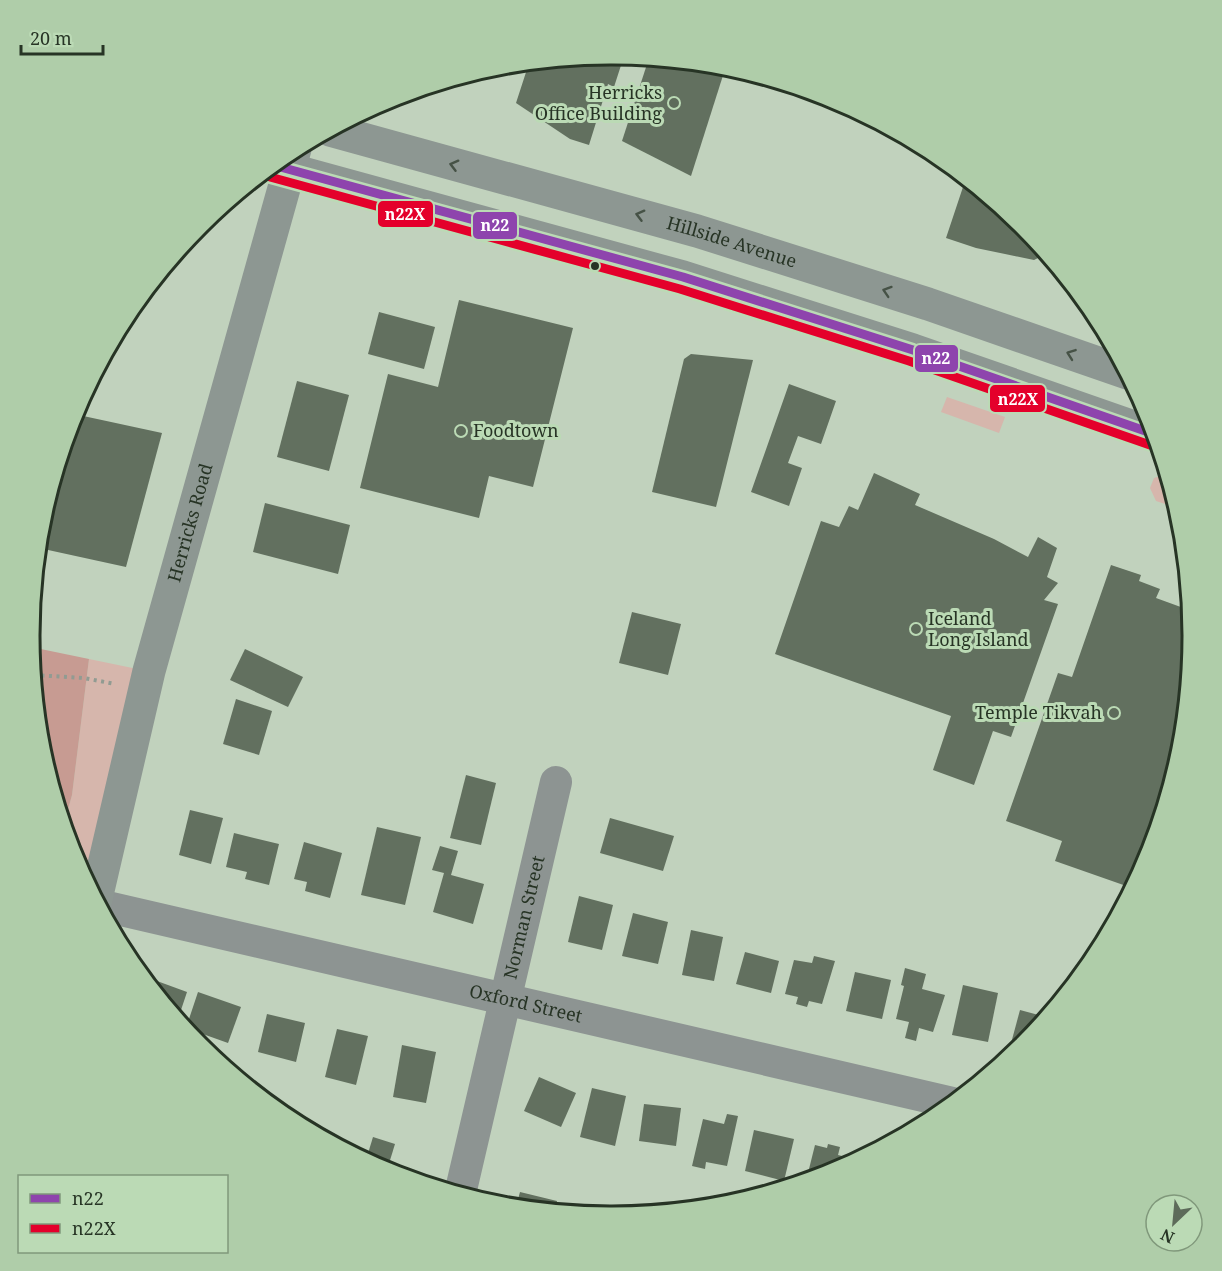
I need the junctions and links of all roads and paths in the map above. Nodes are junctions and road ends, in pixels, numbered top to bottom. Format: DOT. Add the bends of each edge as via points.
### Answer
graph roads {
  1 [pos="341,133"];
  2 [pos="291,163"];
  3 [pos="284,168"];
  4 [pos="1116,371"];
  5 [pos="1143,430"];
  6 [pos="42,675"];
  7 [pos="145,690"];
  8 [pos="556,782"];
  9 [pos="99,887"];
  10 [pos="110,907"];
  11 [pos="506,1000"];
  12 [pos="941,1100"];
  13 [pos="462,1187"];
  4 -- 1 [label="main road, Hillside Avenue, one-way" via="928,304 697,231"];
  2 -- 5 [label="main road" via="378,195 683,278 913,350"];
  3 -- 7 [label="main road, Herricks Road"];
  6 -- 7 [label="path" via="84,678"];
  7 -- 9 [label="main road, Herricks Road"];
  8 -- 11 [label="street, Norman Street"];
  10 -- 11 [label="street, Oxford Street"];
  11 -- 12 [label="street, Oxford Street"];
  11 -- 13 [label="street, Norman Street"];
}
